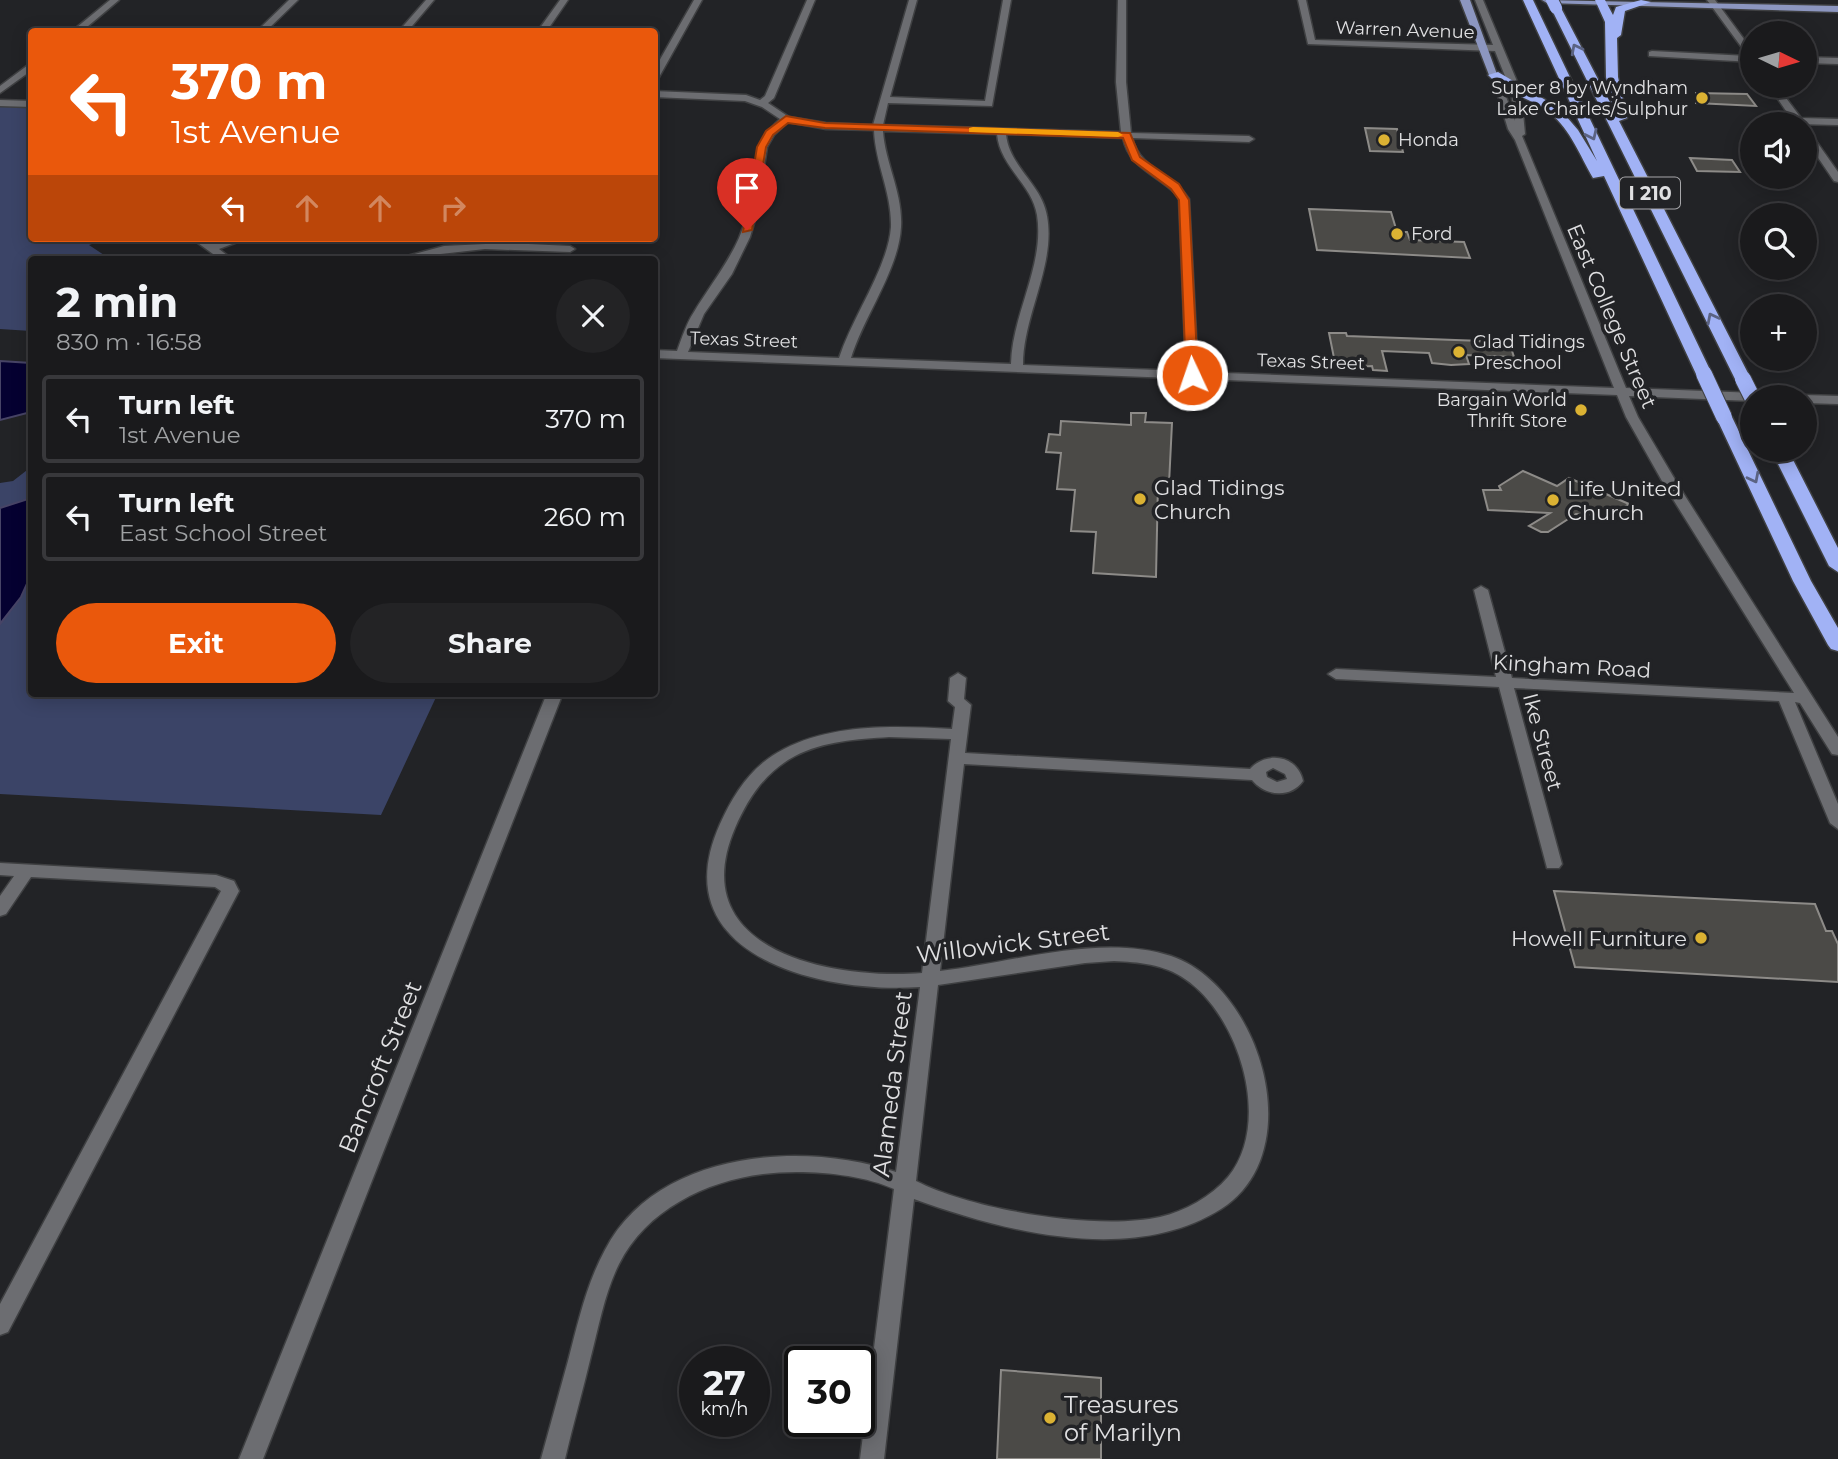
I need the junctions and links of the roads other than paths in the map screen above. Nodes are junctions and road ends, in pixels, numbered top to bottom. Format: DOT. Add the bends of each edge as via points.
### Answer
graph roads {
  1 [pos="115,0"];
  2 [pos="294,0"];
  3 [pos="430,0"];
  4 [pos="564,0"];
  5 [pos="698,0"];
  6 [pos="811,0"];
  7 [pos="913,0"];
  8 [pos="1007,0"];
  9 [pos="1122,0"];
  10 [pos="1302,0"];
  11 [pos="1465,0"];
  12 [pos="1479,0"];
  13 [pos="1601,1"];
  14 [pos="1712,1"];
  15 [pos="1646,2"];
  16 [pos="1552,3"];
  17 [pos="1530,4"];
  18 [pos="1838,6"];
  19 [pos="80,28"];
  20 [pos="264,28"];
  21 [pos="406,28"];
  22 [pos="544,28"];
  23 [pos="1613,40"];
  24 [pos="1740,40"];
  25 [pos="1482,48"];
  26 [pos="1498,48"];
  27 [pos="1652,54"];
  28 [pos="1740,57"];
  29 [pos="1817,60"];
  30 [pos="1838,61"];
  31 [pos="28,68"];
  32 [pos="658,72"];
  33 [pos="1494,75"];
  34 [pos="0,90"];
  35 [pos="1516,91"];
  36 [pos="658,94"];
  37 [pos="884,100"];
  38 [pos="0,103"];
  39 [pos="761,103"];
  40 [pos="28,104"];
  41 [pos="1519,114"];
  42 [pos="1558,114"];
  43 [pos="786,119"];
  44 [pos="1838,122"];
  45 [pos="1817,124"];
  46 [pos="877,127"];
  47 [pos="1001,131"];
  48 [pos="1127,135"];
  49 [pos="1249,139"];
  50 [pos="1520,140"];
  51 [pos="1817,148"];
  52 [pos="1633,160"];
  53 [pos="1838,179"];
  54 [pos="202,242"];
  55 [pos="230,242"];
  56 [pos="211,248"];
  57 [pos="568,254"];
  58 [pos="222,256"];
  59 [pos="410,256"];
  60 [pos="1654,266"];
  61 [pos="658,354"];
  62 [pos="681,355"];
  63 [pos="845,362"];
  64 [pos="1017,368"];
  65 [pos="1192,375"];
  66 [pos="1747,385"];
  67 [pos="1620,392"];
  68 [pos="1740,396"];
  69 [pos="1817,399"];
  70 [pos="1838,400"];
  71 [pos="1785,462"];
  72 [pos="1838,566"];
  73 [pos="1481,590"];
  74 [pos="1838,645"];
  75 [pos="1336,674"];
  76 [pos="958,678"];
  77 [pos="1506,683"];
  78 [pos="553,697"];
  79 [pos="1785,698"];
  80 [pos="1806,698"];
  81 [pos="960,734"];
  82 [pos="1838,750"];
  83 [pos="956,758"];
  84 [pos="1257,775"];
  85 [pos="1838,823"];
  86 [pos="1553,864"];
  87 [pos="0,869"];
  88 [pos="26,871"];
  89 [pos="0,910"];
  90 [pos="930,978"];
  91 [pos="905,1185"];
  92 [pos="0,1325"];
  93 [pos="251,1459"];
  94 [pos="553,1459"];
  95 [pos="872,1459"];
  1 -- 19 [label="street"];
  2 -- 20 [label="street"];
  3 -- 21 [label="street"];
  4 -- 22 [label="street"];
  5 -- 32 [label="street"];
  6 -- 39 [label="street" via="769,98"];
  7 -- 37 [label="street"];
  8 -- 37 [label="street" via="989,104"];
  9 -- 48 [label="street" via="1122,109"];
  10 -- 25 [label="street, Warren Avenue" via="1311,43"];
  11 -- 25 [label="main road, East College Street"];
  12 -- 26 [label="street, East College Street"];
  13 -- 15 [label="main road"];
  13 -- 16 [label="main road"];
  13 -- 23 [label="highway"];
  14 -- 15 [label="main road"];
  14 -- 18 [label="main road"];
  14 -- 24 [label="street"];
  15 -- 23 [label="highway" via="1620,9"];
  52 -- 16 [label="highway, I 210, one-way"];
  17 -- 60 [label="highway, I 210, one-way"];
  23 -- 52 [label="highway" via="1614,93"];
  25 -- 26 [label="street, Warren Avenue"];
  25 -- 33 [label="main road, East College Street"];
  26 -- 35 [label="street, East College Street"];
  27 -- 28 [label="street"];
  29 -- 30 [label="street"];
  31 -- 34 [label="street"];
  33 -- 35 [label="highway"];
  33 -- 50 [label="street, East College Street"];
  35 -- 41 [label="street, East College Street"];
  35 -- 42 [label="highway"];
  36 -- 39 [label="street" via="728,96"];
  37 -- 46 [label="street"];
  38 -- 40 [label="street"];
  39 -- 43 [label="street"];
  41 -- 42 [label="highway" via="1532,107"];
  41 -- 50 [label="street, East College Street"];
  42 -- 60 [label="highway" via="1595,169 1627,230"];
  43 -- 46 [label="street"];
  43 -- 62 [label="street" via="762,147 745,237 698,314"];
  44 -- 45 [label="street"];
  46 -- 47 [label="street"];
  46 -- 63 [label="street" via="896,232 886,268 859,318"];
  47 -- 48 [label="street"];
  47 -- 64 [label="street" via="1004,155 1035,195 1043,219"];
  48 -- 49 [label="street"];
  48 -- 65 [label="street" via="1136,158 1175,186 1184,200"];
  50 -- 67 [label="street, East College Street"];
  51 -- 53 [label="street"];
  66 -- 52 [label="highway, I 210, one-way, bridge"];
  54 -- 56 [label="street"];
  55 -- 56 [label="street"];
  56 -- 58 [label="street"];
  57 -- 59 [label="street" via="466,244"];
  60 -- 74 [label="highway, I 210, one-way, bridge" via="1802,581"];
  61 -- 62 [label="street, Texas Street"];
  62 -- 63 [label="street, Texas Street"];
  63 -- 64 [label="street, Texas Street"];
  64 -- 65 [label="street, Texas Street"];
  65 -- 67 [label="street, Texas Street"];
  67 -- 68 [label="street, Texas Street"];
  67 -- 80 [label="street, East College Street" via="1673,488"];
  69 -- 70 [label="street"];
  71 -- 72 [label="highway"];
  73 -- 77 [label="street, Ike Street"];
  75 -- 77 [label="street, Kingham Road"];
  76 -- 81 [label="street, Alameda Street" via="956,701 963,705"];
  77 -- 79 [label="street, Kingham Road"];
  77 -- 86 [label="street, Ike Street"];
  78 -- 93 [label="street, Bancroft Street"];
  79 -- 80 [label="street, Kingham Road"];
  79 -- 85 [label="street"];
  80 -- 82 [label="street, East College Street"];
  81 -- 83 [label="street, Alameda Street"];
  81 -- 90 [label="street, Willowick Street" via="868,732 795,749 767,766 746,789 727,824 718,864 717,887 725,914 732,926 764,953 829,975 895,981"];
  83 -- 84 [label="street"];
  83 -- 90 [label="street, Alameda Street"];
  87 -- 88 [label="street"];
  88 -- 89 [label="street"];
  88 -- 92 [label="street" via="216,881 228,885 228,897"];
  90 -- 91 [label="street, Alameda Street"];
  90 -- 91 [label="street, Willowick Street" via="1097,953 1150,957 1177,966 1214,992 1243,1039 1254,1069 1257,1128 1245,1170 1226,1195 1182,1219 1145,1228 1035,1222 972,1208"];
  91 -- 94 [label="street, Willowick Street" via="822,1166 777,1164 712,1177 650,1210 620,1243 603,1274"];
  91 -- 95 [label="street, Alameda Street"];
}
